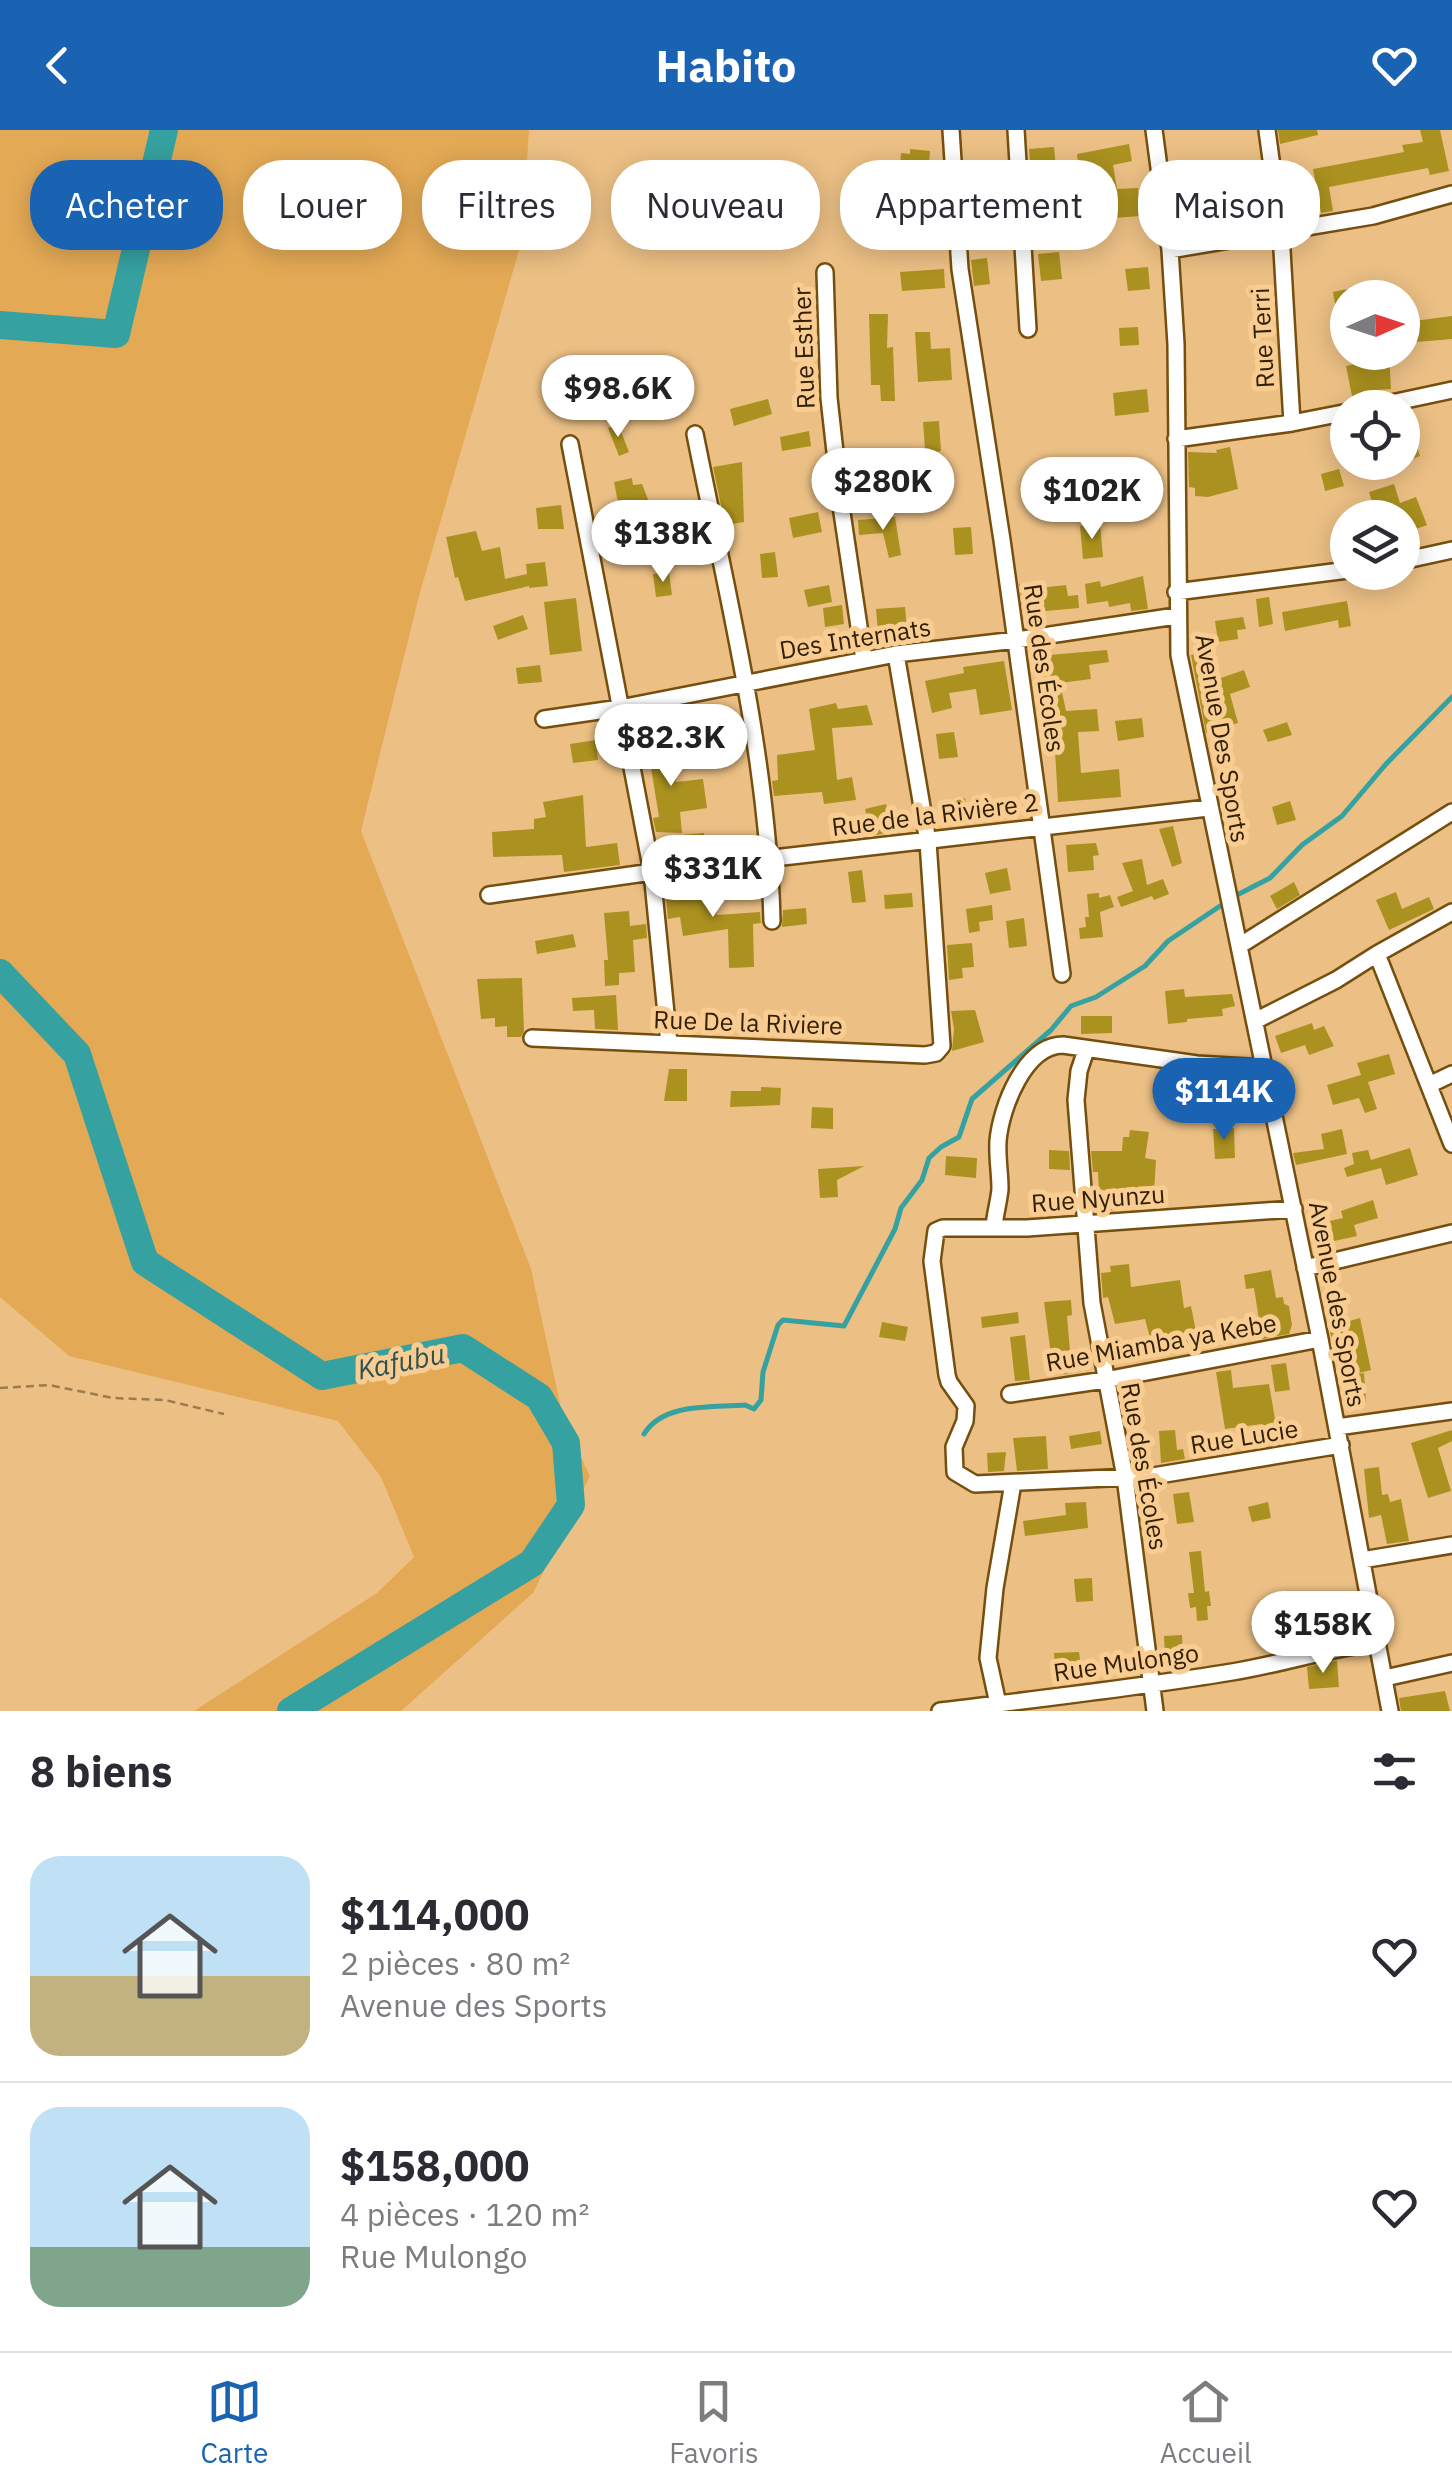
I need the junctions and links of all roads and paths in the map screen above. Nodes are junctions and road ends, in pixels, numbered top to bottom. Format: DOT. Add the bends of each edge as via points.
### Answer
graph roads {
  1 [pos="951,130"];
  2 [pos="1016,130"];
  3 [pos="1154,130"];
  4 [pos="1267,130"];
  5 [pos="1158,160"];
  6 [pos="1271,160"];
  7 [pos="1452,194"];
  8 [pos="1320,226"];
  9 [pos="1170,250"];
  10 [pos="1282,250"];
  11 [pos="825,272"];
  12 [pos="1028,329"];
  13 [pos="1452,390"];
  14 [pos="1420,397"];
  15 [pos="1330,416"];
  16 [pos="1292,423"];
  17 [pos="695,434"];
  18 [pos="1176,440"];
  19 [pos="570,444"];
  20 [pos="1452,550"];
  21 [pos="1420,557"];
  22 [pos="1330,572"];
  23 [pos="1176,592"];
  24 [pos="1176,616"];
  25 [pos="1016,640"];
  26 [pos="896,654"];
  27 [pos="864,660"];
  28 [pos="746,682"];
  29 [pos="620,708"];
  30 [pos="544,719"];
  31 [pos="1208,808"];
  32 [pos="1452,812"];
  33 [pos="1042,826"];
  34 [pos="928,842"];
  35 [pos="770,860"];
  36 [pos="652,872"];
  37 [pos="489,895"];
  38 [pos="1229,901"];
  39 [pos="1452,912"];
  40 [pos="772,922"];
  41 [pos="1239,946"];
  42 [pos="1376,954"];
  43 [pos="1062,974"];
  44 [pos="1255,1021"];
  45 [pos="532,1038"];
  46 [pos="670,1044"];
  47 [pos="1086,1050"];
  48 [pos="1265,1068"];
  49 [pos="1452,1074"];
  50 [pos="1431,1084"];
  51 [pos="1452,1144"];
  52 [pos="1294,1209"];
  53 [pos="1084,1224"];
  54 [pos="994,1228"];
  55 [pos="1452,1234"];
  56 [pos="1305,1268"];
  57 [pos="1320,1339"];
  58 [pos="1105,1380"];
  59 [pos="0,1388"];
  60 [pos="1010,1394"];
  61 [pos="1452,1411"];
  62 [pos="224,1414"];
  63 [pos="1336,1427"];
  64 [pos="1340,1445"];
  65 [pos="1125,1477"];
  66 [pos="1014,1483"];
  67 [pos="975,1484"];
  68 [pos="1452,1545"];
  69 [pos="1362,1560"];
  70 [pos="1376,1642"];
  71 [pos="1452,1663"];
  72 [pos="1386,1678"];
  73 [pos="1150,1684"];
  74 [pos="998,1704"];
  75 [pos="940,1711"];
  76 [pos="1156,1711"];
  77 [pos="1390,1711"];
  1 -- 25 [label="street, Rue des Écoles" via="960,269"];
  2 -- 12 [label="street"];
  3 -- 5 [label="street"];
  4 -- 6 [label="street, Rue Terri"];
  7 -- 8 [label="street"];
  9 -- 18 [label="street"];
  10 -- 16 [label="street, Rue Terri"];
  11 -- 27 [label="street, Rue Esther" via="828,398"];
  13 -- 14 [label="street"];
  15 -- 16 [label="street"];
  16 -- 18 [label="street"];
  17 -- 28 [label="street"];
  18 -- 23 [label="street"];
  19 -- 29 [label="street"];
  20 -- 21 [label="street"];
  22 -- 23 [label="street"];
  23 -- 24 [label="street, Avenue Des Sports"];
  24 -- 25 [label="street, Des Internats"];
  24 -- 31 [label="street, Avenue Des Sports"];
  25 -- 26 [label="street, Des Internats"];
  25 -- 33 [label="street, Rue des Écoles"];
  26 -- 27 [label="street, Des Internats"];
  26 -- 34 [label="street"];
  27 -- 28 [label="street, Des Internats"];
  28 -- 29 [label="street, Des Internats"];
  28 -- 35 [label="street"];
  29 -- 30 [label="street, Des Internats"];
  29 -- 36 [label="street"];
  31 -- 33 [label="street, Rue de la Rivière 2"];
  31 -- 38 [label="street, Avenue Des Sports"];
  32 -- 41 [label="street"];
  33 -- 34 [label="street, Rue de la Rivière 2"];
  33 -- 43 [label="street, Rue des Écoles"];
  34 -- 35 [label="street, Rue de la Rivière 2"];
  34 -- 46 [label="street, Rue De la Riviere" via="943,1030 936,1052"];
  35 -- 36 [label="street, Rue de la Rivière 2"];
  35 -- 40 [label="street"];
  36 -- 37 [label="street, Rue de la Rivière 2"];
  36 -- 46 [label="street"];
  38 -- 41 [label="street, Avenue des Sports"];
  39 -- 42 [label="street"];
  41 -- 44 [label="street, Avenue des Sports"];
  42 -- 44 [label="street"];
  42 -- 50 [label="street"];
  44 -- 48 [label="street, Avenue des Sports"];
  45 -- 46 [label="street, Rue De la Riviere"];
  47 -- 48 [label="street"];
  47 -- 53 [label="street, Rue des Écoles" via="1076,1100"];
  47 -- 54 [label="street" via="1052,1045 1028,1062 998,1137"];
  48 -- 52 [label="street, Avenue des Sports"];
  49 -- 50 [label="street"];
  50 -- 51 [label="street"];
  52 -- 53 [label="street, Rue Nyunzu"];
  52 -- 56 [label="street, Avenue des Sports"];
  53 -- 54 [label="street, Rue Nyunzu"];
  53 -- 58 [label="street, Rue des Écoles"];
  54 -- 67 [label="street, Rue Nyunzu" via="936,1231 932,1261 949,1382 966,1406 955,1472"];
  55 -- 56 [label="street"];
  56 -- 57 [label="street, Avenue des Sports"];
  57 -- 58 [label="street, Rue Miamba ya Kebe"];
  57 -- 63 [label="street, Avenue des Sports"];
  58 -- 60 [label="street, Rue Miamba ya Kebe"];
  58 -- 65 [label="street, Rue des Écoles"];
  59 -- 62 [label="path" via="49,1385"];
  61 -- 63 [label="street"];
  63 -- 64 [label="street, Avenue des Sports"];
  64 -- 65 [label="street, Rue Lucie"];
  64 -- 69 [label="street, Avenue des Sports"];
  65 -- 66 [label="street, Rue Lucie"];
  65 -- 73 [label="street, Rue des Écoles"];
  66 -- 67 [label="street, Rue Lucie"];
  66 -- 74 [label="street" via="988,1658"];
  68 -- 69 [label="street"];
  69 -- 70 [label="street, Avenue des Sports"];
  70 -- 72 [label="street, Avenue des Sports"];
  70 -- 73 [label="street, Rue Mulongo"];
  71 -- 72 [label="street"];
  72 -- 77 [label="street, Avenue des Sports"];
  73 -- 74 [label="street, Rue Mulongo"];
  73 -- 76 [label="street, Rue des Écoles"];
  74 -- 75 [label="street, Rue Mulongo"];
}
